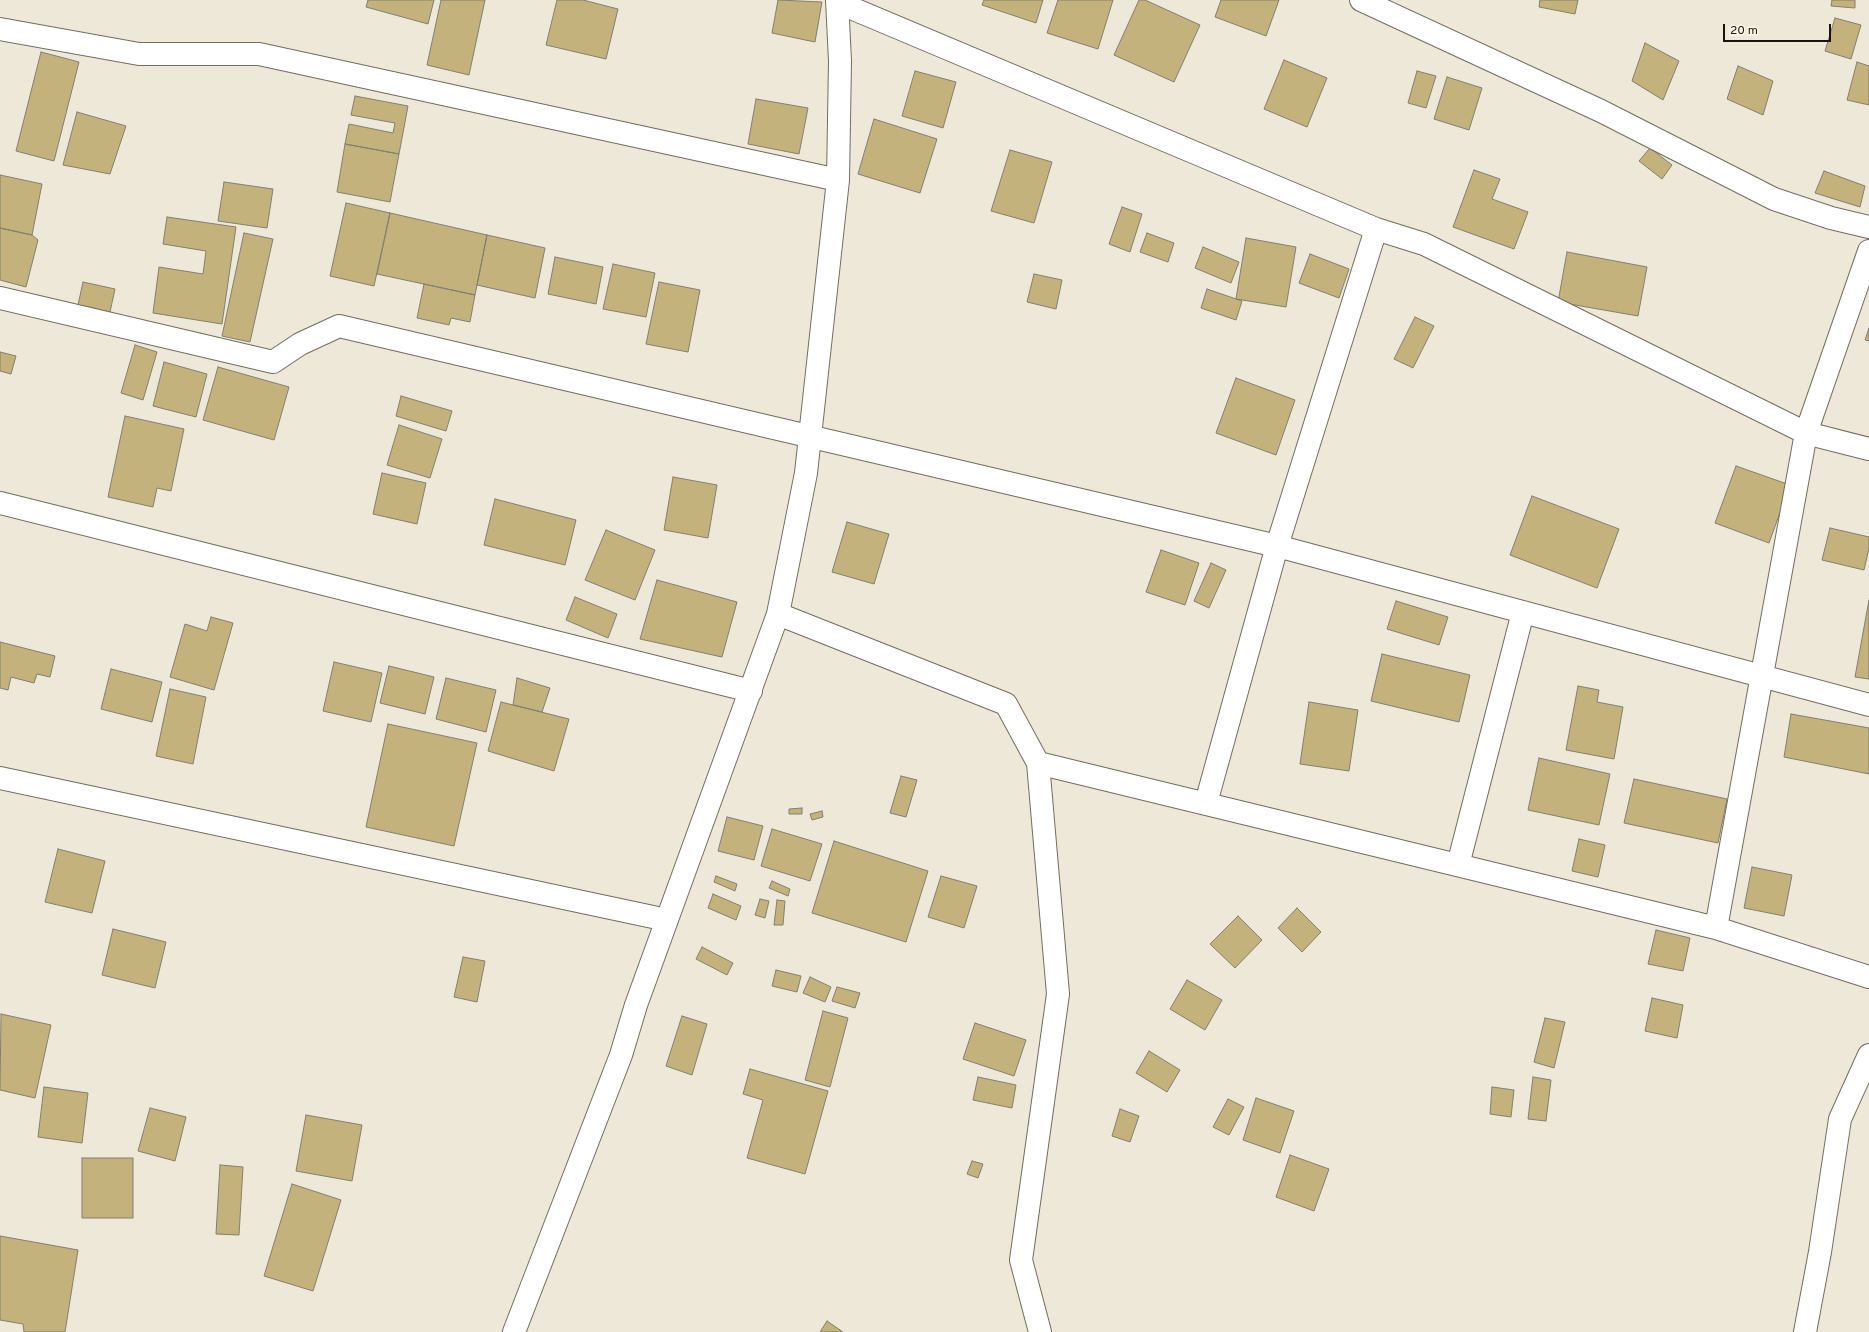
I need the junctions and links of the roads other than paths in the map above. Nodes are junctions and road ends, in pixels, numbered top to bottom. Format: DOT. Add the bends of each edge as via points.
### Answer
graph roads {
  1 [pos="1361,0"];
  2 [pos="837,1"];
  3 [pos="0,29"];
  4 [pos="838,180"];
  5 [pos="1869,227"];
  6 [pos="1376,229"];
  7 [pos="1869,251"];
  8 [pos="0,298"];
  9 [pos="1806,433"];
  10 [pos="810,436"];
  11 [pos="1869,449"];
  12 [pos="0,503"];
  13 [pos="1277,546"];
  14 [pos="1523,612"];
  15 [pos="778,614"];
  16 [pos="1761,676"];
  17 [pos="751,691"];
  18 [pos="1869,706"];
  19 [pos="1038,763"];
  20 [pos="0,778"];
  21 [pos="1206,804"];
  22 [pos="1458,865"];
  23 [pos="667,920"];
  24 [pos="1716,928"];
  25 [pos="1869,977"];
  26 [pos="1869,1055"];
  27 [pos="514,1332"];
  28 [pos="1040,1332"];
  29 [pos="1805,1332"];
  1 -- 5 [label="street" via="1601,111 1774,199 1831,218"];
  2 -- 4 [label="street" via="840,61"];
  2 -- 6 [label="street"];
  3 -- 4 [label="street" via="139,54 259,54"];
  4 -- 10 [label="street"];
  6 -- 9 [label="street" via="1424,244"];
  6 -- 13 [label="street"];
  7 -- 9 [label="street"];
  8 -- 10 [label="street" via="273,362 300,344 339,326"];
  9 -- 11 [label="street"];
  9 -- 16 [label="street"];
  10 -- 13 [label="street"];
  10 -- 15 [label="street" via="806,473"];
  12 -- 17 [label="street"];
  13 -- 14 [label="street"];
  13 -- 21 [label="street"];
  14 -- 16 [label="street"];
  14 -- 22 [label="street"];
  15 -- 17 [label="street"];
  15 -- 19 [label="street" via="1006,704"];
  16 -- 18 [label="street"];
  16 -- 24 [label="street"];
  17 -- 23 [label="street"];
  19 -- 21 [label="street"];
  19 -- 28 [label="street" via="1058,994 1021,1260"];
  20 -- 23 [label="street"];
  21 -- 22 [label="street"];
  22 -- 24 [label="street"];
  23 -- 27 [label="street" via="621,1055"];
  24 -- 25 [label="street"];
  26 -- 29 [label="street" via="1840,1118"];
}
